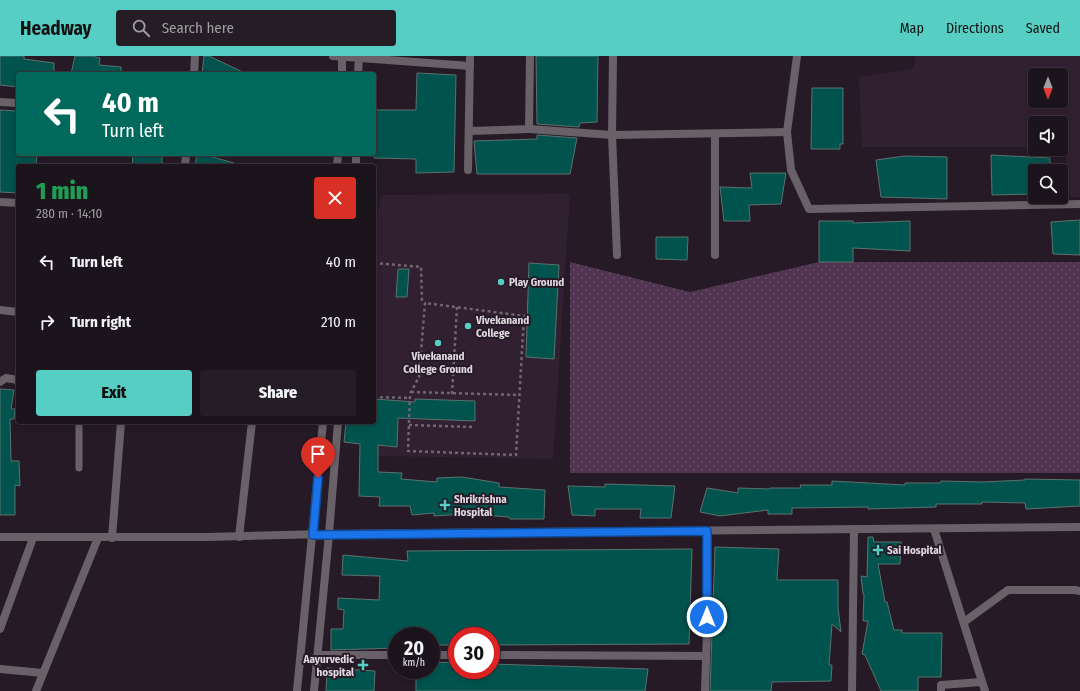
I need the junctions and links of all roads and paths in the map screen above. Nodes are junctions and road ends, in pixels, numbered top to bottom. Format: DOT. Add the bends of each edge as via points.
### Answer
graph roads {
  1 [pos="195,56"];
  2 [pos="333,56"];
  3 [pos="342,56"];
  4 [pos="470,56"];
  5 [pos="530,56"];
  6 [pos="613,56"];
  7 [pos="797,56"];
  8 [pos="359,57"];
  9 [pos="470,66"];
  10 [pos="194,72"];
  11 [pos="342,72"];
  12 [pos="358,72"];
  13 [pos="0,102"];
  14 [pos="16,103"];
  15 [pos="529,129"];
  16 [pos="469,131"];
  17 [pos="787,132"];
  18 [pos="715,134"];
  19 [pos="612,135"];
  20 [pos="468,170"];
  21 [pos="0,202"];
  22 [pos="16,203"];
  23 [pos="1080,204"];
  24 [pos="715,254"];
  25 [pos="617,255"];
  26 [pos="376,263"];
  27 [pos="425,303"];
  28 [pos="457,307"];
  29 [pos="0,310"];
  30 [pos="16,312"];
  31 [pos="16,380"];
  32 [pos="0,382"];
  33 [pos="411,392"];
  34 [pos="452,394"];
  35 [pos="519,395"];
  36 [pos="376,397"];
  37 [pos="410,398"];
  38 [pos="79,424"];
  39 [pos="121,424"];
  40 [pos="252,424"];
  41 [pos="322,424"];
  42 [pos="338,424"];
  43 [pos="409,425"];
  44 [pos="474,427"];
  45 [pos="79,468"];
  46 [pos="1080,527"];
  47 [pos="854,529"];
  48 [pos="934,529"];
  49 [pos="707,531"];
  50 [pos="330,534"];
  51 [pos="313,535"];
  52 [pos="0,537"];
  53 [pos="239,537"];
  54 [pos="33,538"];
  55 [pos="98,538"];
  56 [pos="112,538"];
  57 [pos="1080,591"];
  58 [pos="964,622"];
  59 [pos="0,629"];
  60 [pos="318,655"];
  61 [pos="388,655"];
  62 [pos="500,655"];
  63 [pos="706,656"];
  64 [pos="0,669"];
  65 [pos="43,673"];
  66 [pos="982,682"];
  67 [pos="36,691"];
  68 [pos="297,691"];
  69 [pos="314,691"];
  70 [pos="705,691"];
  71 [pos="852,691"];
  72 [pos="940,691"];
  73 [pos="986,691"];
  1 -- 10 [label="street"];
  2 -- 3 [label="street"];
  3 -- 8 [label="street"];
  3 -- 11 [label="street"];
  4 -- 9 [label="street"];
  5 -- 15 [label="street"];
  6 -- 19 [label="street"];
  7 -- 17 [label="street"];
  8 -- 9 [label="street"];
  8 -- 12 [label="street"];
  9 -- 16 [label="street"];
  13 -- 14 [label="street"];
  15 -- 16 [label="street"];
  15 -- 19 [label="street"];
  16 -- 20 [label="street"];
  17 -- 18 [label="street"];
  17 -- 23 [label="street" via="791,170 809,209"];
  18 -- 19 [label="street"];
  18 -- 24 [label="street"];
  19 -- 25 [label="street"];
  21 -- 22 [label="street"];
  26 -- 27 [label="path" via="420,268 422,300"];
  27 -- 28 [label="path"];
  27 -- 33 [label="path" via="419,377"];
  28 -- 34 [label="path"];
  28 -- 35 [label="path" via="524,316"];
  29 -- 30 [label="street"];
  31 -- 32 [label="street" via="6,378"];
  33 -- 34 [label="path"];
  33 -- 37 [label="path"];
  34 -- 35 [label="path"];
  35 -- 43 [label="path" via="516,455 408,451"];
  36 -- 37 [label="path"];
  37 -- 43 [label="path"];
  38 -- 45 [label="lane"];
  39 -- 56 [label="street"];
  40 -- 53 [label="street"];
  41 -- 51 [label="street"];
  42 -- 50 [label="street"];
  43 -- 44 [label="path"];
  46 -- 48 [label="street"];
  47 -- 48 [label="street"];
  47 -- 49 [label="street"];
  47 -- 71 [label="street"];
  48 -- 58 [label="street"];
  49 -- 50 [label="street"];
  49 -- 63 [label="street"];
  50 -- 51 [label="street"];
  50 -- 60 [label="street"];
  51 -- 53 [label="street"];
  51 -- 68 [label="street"];
  52 -- 54 [label="street"];
  53 -- 56 [label="street"];
  54 -- 55 [label="street"];
  54 -- 59 [label="street"];
  55 -- 56 [label="street"];
  55 -- 65 [label="street"];
  57 -- 58 [label="street" via="1008,590"];
  58 -- 66 [label="street"];
  60 -- 61 [label="street"];
  60 -- 69 [label="street"];
  62 -- 63 [label="street"];
  63 -- 70 [label="street"];
  64 -- 65 [label="street"];
  65 -- 67 [label="street"];
  66 -- 72 [label="street" via="941,685"];
  66 -- 73 [label="street"];
}
